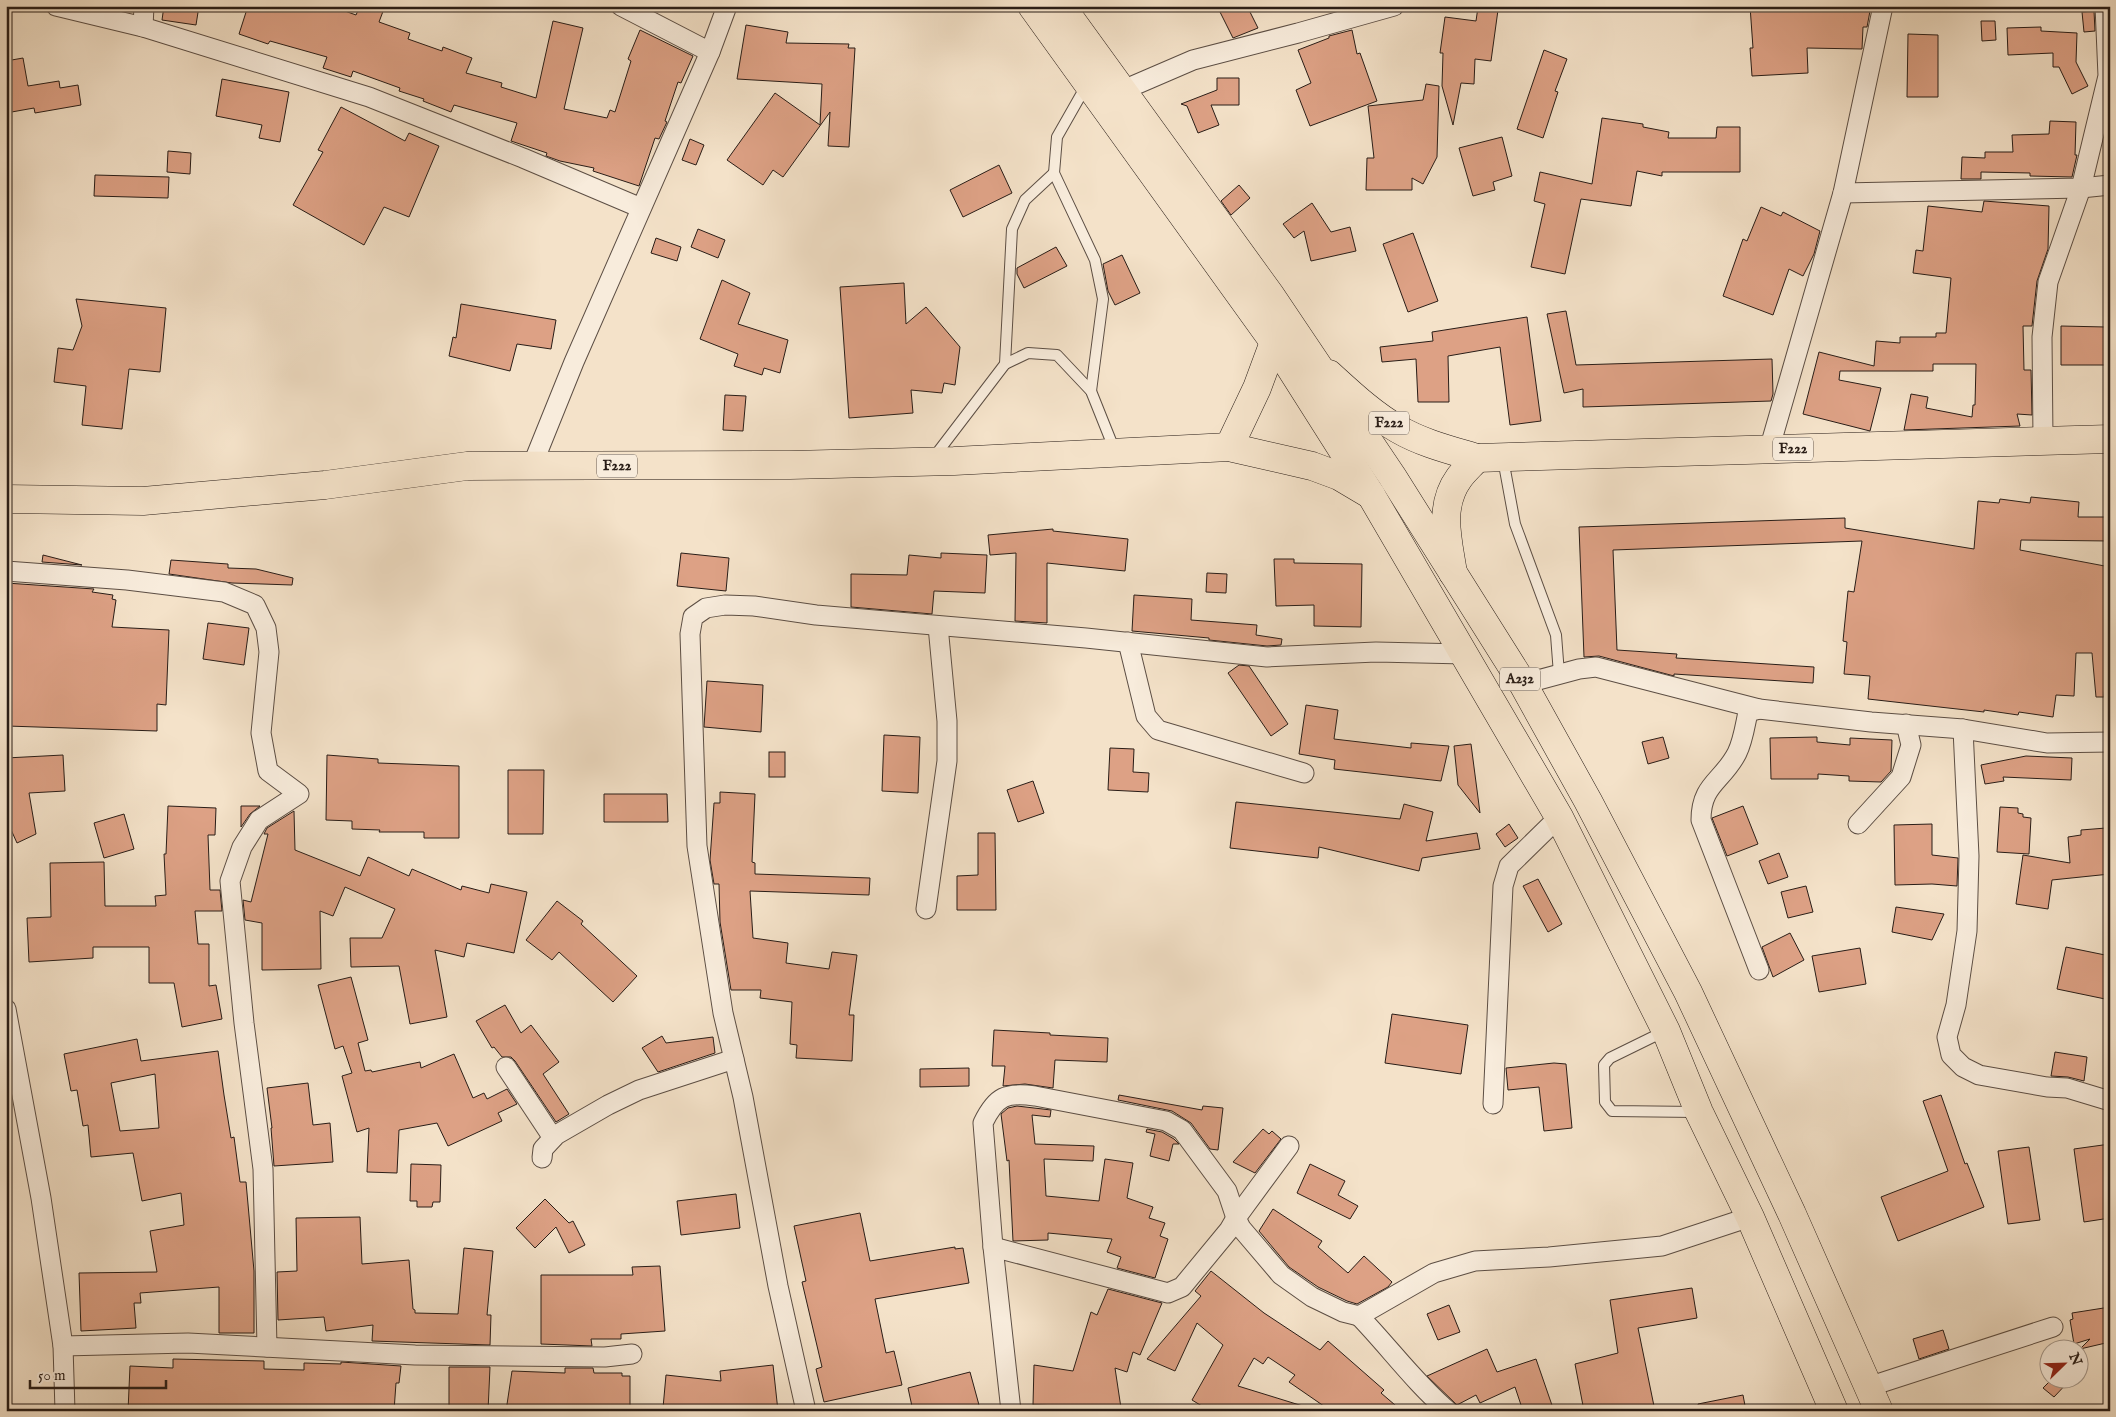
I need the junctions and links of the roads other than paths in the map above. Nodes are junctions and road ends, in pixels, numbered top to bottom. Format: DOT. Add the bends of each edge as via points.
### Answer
graph roads {
  1 [pos="56,6"];
  2 [pos="144,6"];
  3 [pos="622,6"];
  4 [pos="727,6"];
  5 [pos="1032,6"];
  6 [pos="1061,6"];
  7 [pos="1394,6"];
  8 [pos="1883,6"];
  9 [pos="2105,6"];
  10 [pos="143,27"];
  11 [pos="710,52"];
  12 [pos="1087,83"];
  13 [pos="1121,90"];
  14 [pos="1054,173"];
  15 [pos="2110,185"];
  16 [pos="2081,188"];
  17 [pos="1842,193"];
  18 [pos="642,208"];
  19 [pos="1274,342"];
  20 [pos="1316,363"];
  21 [pos="1005,364"];
  22 [pos="1091,391"];
  23 [pos="2043,439"];
  24 [pos="2110,439"];
  25 [pos="1229,447"];
  26 [pos="1769,450"];
  27 [pos="1116,453"];
  28 [pos="1490,458"];
  29 [pos="930,462"];
  30 [pos="532,466"];
  31 [pos="1371,495"];
  32 [pos="6,499"];
  33 [pos="6,572"];
  34 [pos="1453,572"];
  35 [pos="938,626"];
  36 [pos="1128,642"];
  37 [pos="1465,654"];
  38 [pos="1559,674"];
  39 [pos="1523,684"];
  40 [pos="1759,709"];
  41 [pos="1906,724"];
  42 [pos="1963,729"];
  43 [pos="2110,742"];
  44 [pos="1304,773"];
  45 [pos="1559,816"];
  46 [pos="1858,824"];
  47 [pos="926,909"];
  48 [pos="1759,970"];
  49 [pos="6,1009"];
  50 [pos="1666,1031"];
  51 [pos="734,1059"];
  52 [pos="506,1067"];
  53 [pos="2110,1101"];
  54 [pos="1493,1104"];
  55 [pos="1700,1112"];
  56 [pos="553,1138"];
  57 [pos="1289,1146"];
  58 [pos="542,1158"];
  59 [pos="1750,1217"];
  60 [pos="1236,1218"];
  61 [pos="993,1247"];
  62 [pos="1359,1316"];
  63 [pos="2053,1327"];
  64 [pos="63,1346"];
  65 [pos="267,1348"];
  66 [pos="632,1354"];
  67 [pos="1874,1399"];
  68 [pos="65,1411"];
  69 [pos="806,1411"];
  70 [pos="1011,1411"];
  71 [pos="1448,1411"];
  72 [pos="1834,1411"];
  1 -- 10 [label="street"];
  2 -- 10 [label="street"];
  3 -- 11 [label="street"];
  4 -- 11 [label="street"];
  5 -- 12 [label="main road, A232"];
  6 -- 13 [label="main road, A232"];
  7 -- 13 [label="street" via="1193,60"];
  8 -- 17 [label="street"];
  9 -- 16 [label="street" via="2108,76"];
  10 -- 18 [label="street" via="369,97"];
  11 -- 18 [label="street"];
  12 -- 14 [label="lane" via="1057,137"];
  12 -- 19 [label="main road, A232"];
  13 -- 20 [label="main road, A232"];
  14 -- 21 [label="lane" via="1025,200 1012,229"];
  14 -- 22 [label="lane" via="1095,260 1102,299"];
  15 -- 16 [label="street"];
  16 -- 17 [label="street"];
  16 -- 23 [label="street" via="2048,282 2042,337"];
  17 -- 26 [label="street"];
  18 -- 30 [label="street"];
  19 -- 25 [label="main road" via="1258,388"];
  19 -- 31 [label="main road, A232"];
  20 -- 28 [label="main road, F222" via="1369,410 1398,429 1429,443"];
  20 -- 34 [label="main road, A232"];
  21 -- 22 [label="lane" via="1028,353 1057,355"];
  21 -- 29 [label="lane"];
  22 -- 27 [label="lane"];
  23 -- 24 [label="main road, F222"];
  23 -- 26 [label="main road, F222"];
  25 -- 27 [label="main road, F222"];
  25 -- 31 [label="main road, F222" via="1312,466 1339,476"];
  26 -- 28 [label="main road, F222"];
  27 -- 29 [label="main road, F222"];
  28 -- 34 [label="main road" via="1458,478 1449,497 1445,522"];
  28 -- 38 [label="lane" via="1556,635"];
  29 -- 30 [label="main road, F222"];
  30 -- 32 [label="main road, F222" via="467,466 326,485 143,501"];
  31 -- 37 [label="main road, A232"];
  33 -- 65 [label="street" via="127,580 224,592 255,605 266,628 269,652 261,733 268,771 299,794 259,820 242,847 230,881 263,1168"];
  34 -- 39 [label="main road, A232"];
  35 -- 36 [label="street"];
  35 -- 47 [label="street" via="947,721 947,762"];
  35 -- 51 [label="street" via="734,605 706,608 693,617 690,643 697,846 723,1014"];
  36 -- 37 [label="street" via="1267,657 1376,652"];
  36 -- 44 [label="street" via="1146,716 1158,730"];
  37 -- 45 [label="main road, A232"];
  38 -- 39 [label="street"];
  38 -- 40 [label="street" via="1596,667"];
  39 -- 67 [label="main road, A232" via="1688,992"];
  40 -- 41 [label="street"];
  40 -- 48 [label="street" via="1748,712 1738,752 1704,797 1701,820"];
  41 -- 42 [label="street"];
  41 -- 46 [label="street" via="1911,745 1901,777"];
  42 -- 43 [label="street" via="2047,743"];
  42 -- 53 [label="street" via="1969,856 1967,931 1956,1005 1947,1037 1951,1055 1979,1076 2067,1088"];
  45 -- 50 [label="main road, A232"];
  45 -- 54 [label="street" via="1509,866 1503,886"];
  49 -- 64 [label="street" via="41,1198"];
  50 -- 55 [label="main road, A232"];
  50 -- 55 [label="lane" via="1610,1058 1604,1066 1605,1102 1612,1111"];
  51 -- 56 [label="street" via="639,1090"];
  51 -- 69 [label="street"];
  52 -- 56 [label="street"];
  55 -- 59 [label="main road, A232"];
  56 -- 58 [label="street" via="543,1149"];
  57 -- 60 [label="street"];
  59 -- 62 [label="street" via="1662,1246 1475,1261 1434,1273"];
  59 -- 72 [label="main road, A232"];
  60 -- 61 [label="street" via="1182,1287 1168,1293"];
  60 -- 61 [label="street" via="1227,1191 1182,1130 1166,1121 1016,1094 1006,1095 989,1111 983,1123"];
  60 -- 62 [label="street" via="1281,1275 1312,1297"];
  61 -- 70 [label="street"];
  62 -- 71 [label="street" via="1426,1392"];
  63 -- 67 [label="street"];
  64 -- 65 [label="street" via="188,1343"];
  64 -- 68 [label="street"];
  65 -- 66 [label="street" via="415,1355 605,1357"];
}
